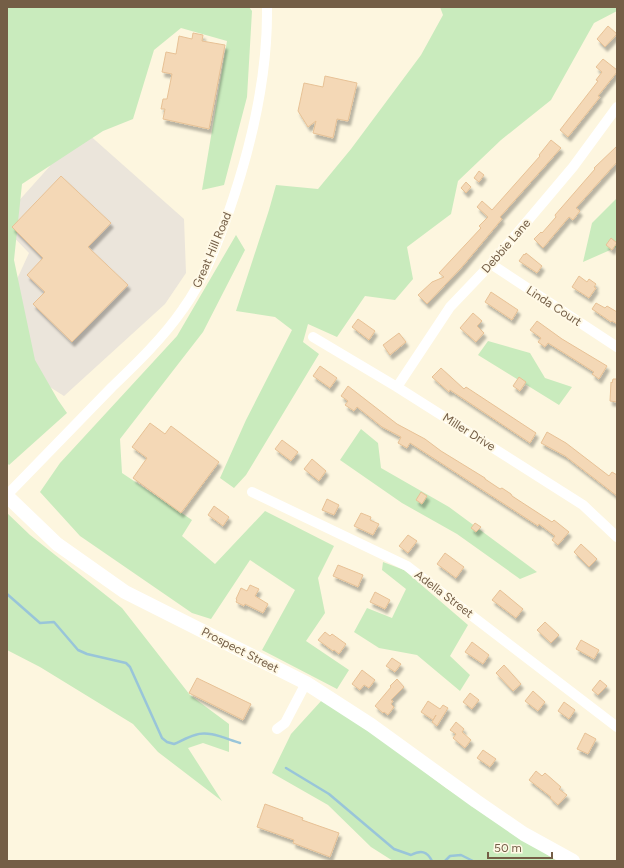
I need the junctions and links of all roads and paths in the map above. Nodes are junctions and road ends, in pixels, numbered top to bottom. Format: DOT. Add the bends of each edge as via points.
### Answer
graph roads {
  1 [pos="267,7"];
  2 [pos="617,107"];
  3 [pos="491,264"];
  4 [pos="313,337"];
  5 [pos="617,347"];
  6 [pos="397,387"];
  7 [pos="252,492"];
  8 [pos="7,496"];
  9 [pos="617,537"];
  10 [pos="306,683"];
  11 [pos="617,727"];
  12 [pos="277,729"];
  13 [pos="573,861"];
  1 -- 8 [label="street, Great Hill Road" via="259,104 252,135 224,226 199,285 183,310 144,355"];
  2 -- 3 [label="street, Debbie Lane" via="573,167"];
  3 -- 5 [label="street, Linda Court"];
  3 -- 6 [label="street, Debbie Lane" via="450,307"];
  4 -- 6 [label="street, Miller Drive"];
  6 -- 9 [label="street, Miller Drive" via="583,505"];
  7 -- 11 [label="street, Adella Street" via="407,566"];
  8 -- 10 [label="main road, Prospect Street" via="58,544 125,592"];
  10 -- 12 [label="street" via="285,723"];
  10 -- 13 [label="main road, Prospect Street" via="524,834"];
}
